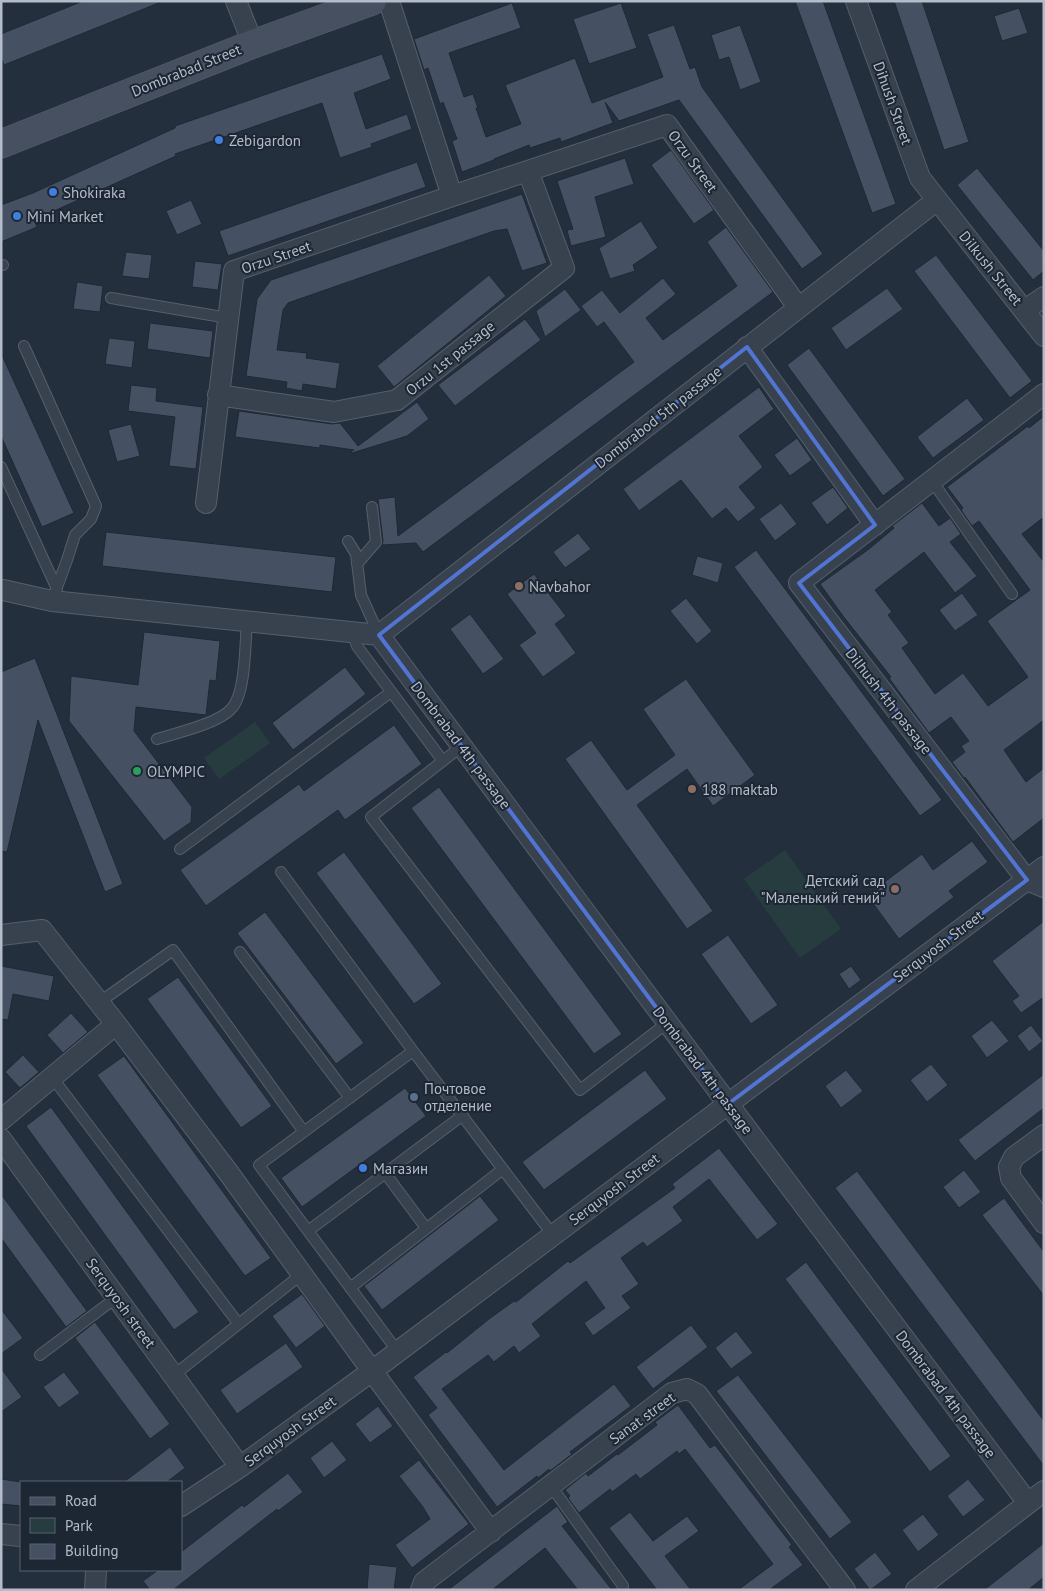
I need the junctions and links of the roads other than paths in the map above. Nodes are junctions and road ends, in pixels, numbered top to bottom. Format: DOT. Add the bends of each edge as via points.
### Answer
graph roads {
  1 [pos="236,1"];
  2 [pos="325,1"];
  3 [pos="372,1"];
  4 [pos="389,1"];
  5 [pos="856,1"];
  6 [pos="250,37"];
  7 [pos="1,129"];
  8 [pos="1,144"];
  9 [pos="528,171"];
  10 [pos="452,196"];
  11 [pos="937,200"];
  12 [pos="1044,297"];
  13 [pos="111,298"];
  14 [pos="798,307"];
  15 [pos="1025,310"];
  16 [pos="228,318"];
  17 [pos="1044,336"];
  18 [pos="24,346"];
  19 [pos="747,347"];
  20 [pos="1044,394"];
  21 [pos="218,395"];
  22 [pos="1,468"];
  23 [pos="932,481"];
  24 [pos="206,503"];
  25 [pos="372,507"];
  26 [pos="875,525"];
  27 [pos="348,541"];
  28 [pos="357,564"];
  29 [pos="2,590"];
  30 [pos="1012,594"];
  31 [pos="54,595"];
  32 [pos="246,621"];
  33 [pos="352,632"];
  34 [pos="379,635"];
  35 [pos="391,692"];
  36 [pos="157,739"];
  37 [pos="462,746"];
  38 [pos="443,761"];
  39 [pos="180,849"];
  40 [pos="1044,867"];
  41 [pos="281,872"];
  42 [pos="1035,883"];
  43 [pos="1,935"];
  44 [pos="240,952"];
  45 [pos="97,1004"];
  46 [pos="668,1023"];
  47 [pos="116,1024"];
  48 [pos="413,1051"];
  49 [pos="52,1077"];
  50 [pos="350,1098"];
  51 [pos="728,1104"];
  52 [pos="463,1115"];
  53 [pos="1,1120"];
  54 [pos="304,1132"];
  55 [pos="1044,1135"];
  56 [pos="1,1139"];
  57 [pos="503,1169"];
  58 [pos="385,1173"];
  59 [pos="1044,1223"];
  60 [pos="426,1228"];
  61 [pos="308,1231"];
  62 [pos="553,1235"];
  63 [pos="302,1274"];
  64 [pos="350,1288"];
  65 [pos="117,1297"];
  66 [pos="238,1323"];
  67 [pos="398,1352"];
  68 [pos="40,1355"];
  69 [pos="372,1371"];
  70 [pos="174,1375"];
  71 [pos="240,1467"];
  72 [pos="551,1486"];
  73 [pos="1036,1497"];
  74 [pos="182,1505"];
  75 [pos="491,1532"];
  76 [pos="1,1534"];
  77 [pos="20,1536"];
  78 [pos="96,1571"];
  79 [pos="623,1586"];
  80 [pos="95,1590"];
  81 [pos="421,1590"];
  82 [pos="845,1590"];
  83 [pos="916,1590"];
  1 -- 6 [label="street"];
  2 -- 6 [label="main road, Dombrabad Street"];
  3 -- 6 [label="main road, Dombrabad Street"];
  4 -- 10 [label="street"];
  5 -- 11 [label="street, Dihush Street" via="920,178"];
  6 -- 7 [label="main road, Dombrabad Street"];
  6 -- 8 [label="main road, Dombrabad Street"];
  9 -- 10 [label="street, Orzu Street"];
  9 -- 14 [label="street, Orzu Street" via="667,125"];
  9 -- 21 [label="street, Orzu 1st passage" via="564,268 397,400 334,412"];
  10 -- 16 [label="street, Orzu Street" via="234,271"];
  11 -- 14 [label="street, Dombrabod 5th passage"];
  11 -- 15 [label="street, Dilkush Street"];
  12 -- 15 [label="street"];
  13 -- 16 [label="lane"];
  14 -- 19 [label="street, Dombrabod 5th passage"];
  15 -- 17 [label="street, Dilkush Street"];
  16 -- 21 [label="street, Orzu Street"];
  18 -- 31 [label="lane" via="96,506 91,519 75,535"];
  19 -- 26 [label="street"];
  19 -- 34 [label="street, Dombrabod 5th passage"];
  20 -- 23 [label="street, Dilhush 4th passage"];
  21 -- 24 [label="street, Orzu Street"];
  22 -- 31 [label="lane"];
  23 -- 26 [label="street, Dilhush 4th passage"];
  23 -- 30 [label="lane"];
  25 -- 28 [label="lane" via="376,542"];
  26 -- 42 [label="street, Dilhush 4th passage" via="799,583"];
  27 -- 28 [label="lane" via="356,554"];
  28 -- 34 [label="lane" via="361,595"];
  29 -- 31 [label="street"];
  31 -- 32 [label="street"];
  32 -- 33 [label="street"];
  32 -- 36 [label="lane" via="242,686 232,709 222,717"];
  33 -- 34 [label="street"];
  33 -- 35 [label="lane" via="357,646"];
  34 -- 37 [label="street, Dombrabad 4th passage"];
  35 -- 38 [label="lane"];
  35 -- 39 [label="lane"];
  37 -- 38 [label="lane"];
  37 -- 46 [label="street, Dombrabad 4th passage"];
  38 -- 46 [label="lane" via="371,817 580,1090"];
  40 -- 42 [label="street, Serquyosh Street"];
  41 -- 48 [label="lane"];
  42 -- 51 [label="street, Serquyosh Street"];
  43 -- 47 [label="street" via="42,930"];
  44 -- 50 [label="lane"];
  45 -- 54 [label="lane" via="173,950"];
  46 -- 51 [label="street, Dombrabad 4th passage"];
  47 -- 49 [label="street"];
  47 -- 63 [label="street"];
  48 -- 50 [label="lane"];
  48 -- 52 [label="lane"];
  49 -- 53 [label="street"];
  49 -- 66 [label="lane"];
  50 -- 54 [label="lane"];
  51 -- 62 [label="street, Serquyosh Street"];
  51 -- 73 [label="street, Dombrabad 4th passage"];
  52 -- 57 [label="lane"];
  52 -- 58 [label="lane"];
  54 -- 61 [label="lane" via="259,1165"];
  55 -- 59 [label="street" via="1014,1157 1009,1166 1011,1178"];
  56 -- 65 [label="street, Serquyosh street"];
  57 -- 60 [label="lane"];
  57 -- 62 [label="lane"];
  58 -- 60 [label="lane"];
  58 -- 61 [label="lane"];
  60 -- 64 [label="lane"];
  61 -- 64 [label="lane"];
  62 -- 67 [label="street, Serquyosh Street"];
  63 -- 66 [label="lane"];
  63 -- 69 [label="street"];
  64 -- 67 [label="lane"];
  65 -- 68 [label="lane"];
  65 -- 70 [label="street, Serquyosh street"];
  66 -- 70 [label="lane"];
  67 -- 69 [label="street, Serquyosh Street"];
  69 -- 71 [label="street, Serquyosh Street"];
  69 -- 75 [label="street"];
  70 -- 71 [label="street, Serquyosh street"];
  71 -- 74 [label="street, Serquyosh Street"];
  72 -- 75 [label="street, Sanat street"];
  72 -- 79 [label="lane"];
  72 -- 82 [label="street, Sanat street" via="672,1393 687,1389 697,1394"];
  73 -- 83 [label="street"];
  75 -- 81 [label="street, Sanat street" via="424,1582"];
  76 -- 77 [label="street"];
  78 -- 80 [label="street"];
}
